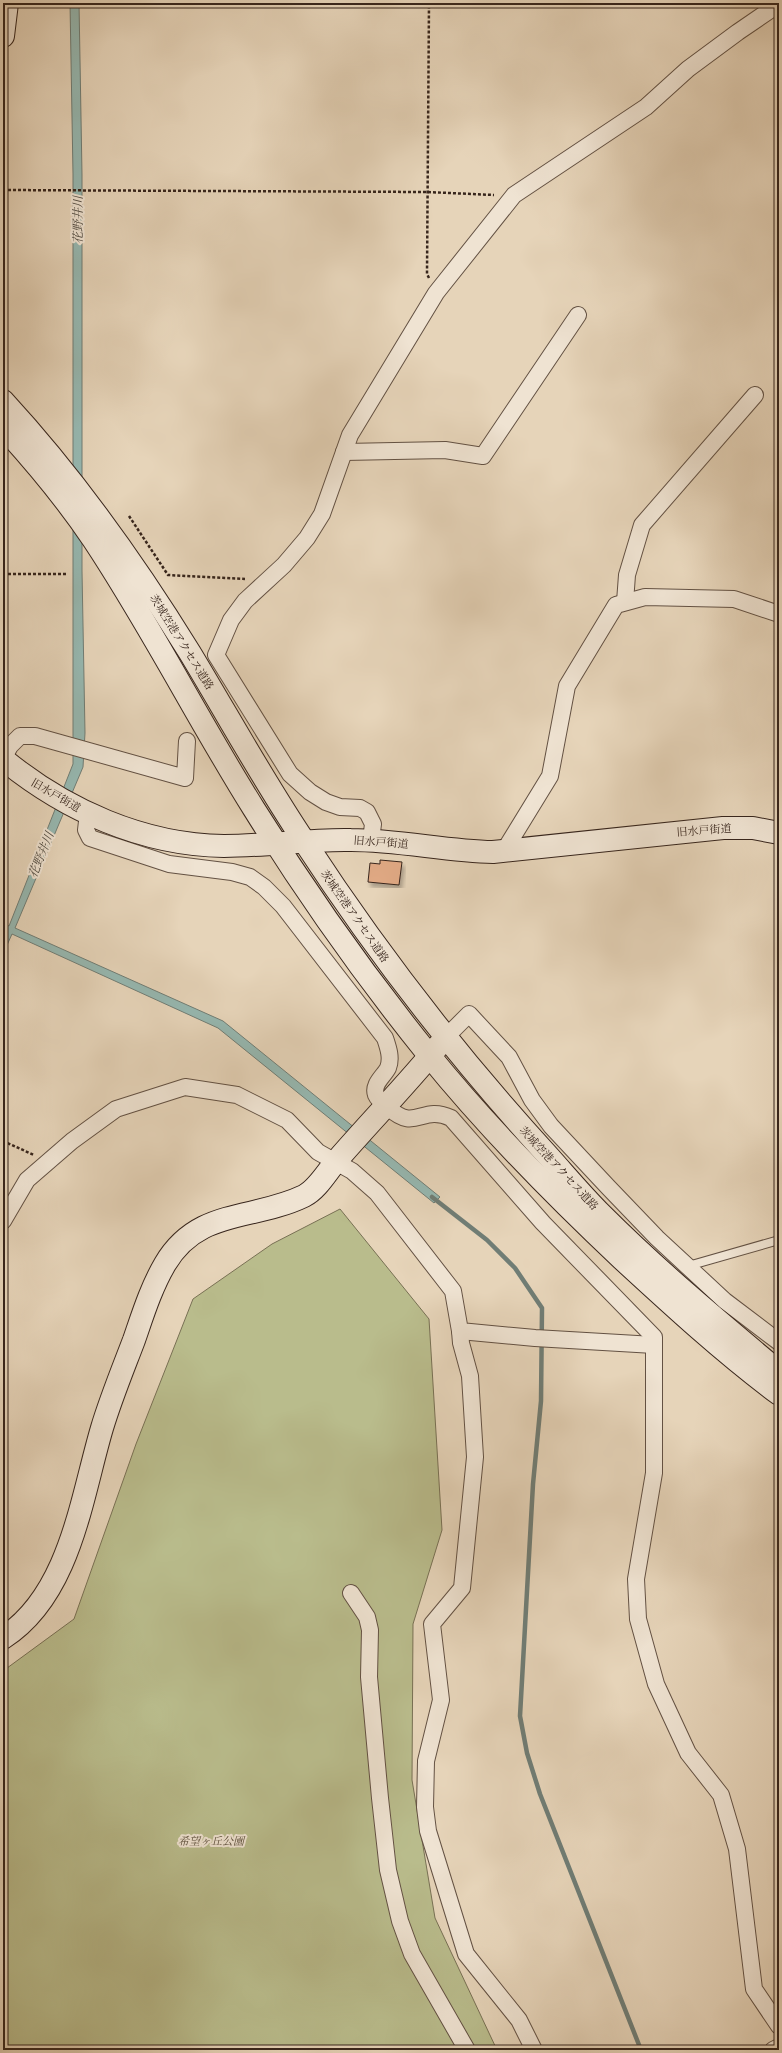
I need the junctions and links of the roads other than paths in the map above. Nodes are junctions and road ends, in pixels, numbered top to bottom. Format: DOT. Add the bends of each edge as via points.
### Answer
graph roads {
  1 [pos="7,3"];
  2 [pos="779,4"];
  3 [pos="3,36"];
  4 [pos="578,315"];
  5 [pos="755,395"];
  6 [pos="3,401"];
  7 [pos="3,427"];
  8 [pos="344,452"];
  9 [pos="625,602"];
  10 [pos="779,614"];
  11 [pos="187,741"];
  12 [pos="3,759"];
  13 [pos="81,810"];
  14 [pos="779,833"];
  15 [pos="371,840"];
  16 [pos="304,841"];
  17 [pos="277,844"];
  18 [pos="504,851"];
  19 [pos="445,1038"];
  20 [pos="430,1057"];
  21 [pos="385,1105"];
  22 [pos="341,1155"];
  23 [pos="3,1221"];
  24 [pos="779,1240"];
  25 [pos="688,1266"];
  26 [pos="460,1330"];
  27 [pos="779,1342"];
  28 [pos="654,1345"];
  29 [pos="779,1372"];
  30 [pos="779,1394"];
  31 [pos="351,1593"];
  32 [pos="3,1638"];
  33 [pos="779,2026"];
  34 [pos="779,2047"];
  35 [pos="467,2050"];
  36 [pos="534,2050"];
  37 [pos="773,2050"];
  1 -- 3 [label="main road"];
  2 -- 8 [label="street" via="688,69 646,107 514,195 436,293 350,435"];
  4 -- 8 [label="street" via="483,456 445,450"];
  5 -- 9 [label="street" via="642,524 627,575"];
  6 -- 16 [label="main road, 茨城空港アクセス道路" via="79,490 123,550 188,650"];
  7 -- 17 [label="main road, 茨城空港アクセス道路" via="50,481 93,540"];
  8 -- 15 [label="street" via="322,514 307,538 284,565 245,601 231,620 216,655 290,774 326,802 340,807 360,808 367,812 373,824"];
  9 -- 10 [label="street" via="645,597 734,599"];
  9 -- 18 [label="street" via="616,605 567,686 550,776"];
  11 -- 12 [label="street" via="185,778 35,736 20,736 10,746"];
  12 -- 13 [label="main road, 旧水戸街道" via="51,794"];
  13 -- 17 [label="main road, 旧水戸街道" via="122,827 166,839 224,846"];
  13 -- 21 [label="street" via="90,838 169,864 232,872 250,877 264,887 283,906 385,1038 388,1068 375,1089 376,1096"];
  14 -- 18 [label="main road, 旧水戸街道" via="753,828 723,828"];
  15 -- 16 [label="main road, 旧水戸街道"];
  15 -- 18 [label="main road, 旧水戸街道" via="462,851"];
  16 -- 17 [label="main road, 旧水戸街道"];
  16 -- 19 [label="main road, 茨城空港アクセス道路" via="372,941"];
  17 -- 20 [label="main road, 茨城空港アクセス道路" via="336,932"];
  19 -- 20 [label="main road"];
  19 -- 25 [label="street" via="469,1014 510,1058 532,1100 551,1126 657,1238"];
  19 -- 29 [label="main road, 茨城空港アクセス道路" via="520,1126 600,1212 686,1294"];
  20 -- 21 [label="main road"];
  20 -- 30 [label="main road, 茨城空港アクセス道路" via="505,1142 589,1228 676,1309"];
  21 -- 22 [label="main road"];
  21 -- 28 [label="street" via="402,1119 410,1120 433,1113 451,1118 543,1223 654,1337"];
  22 -- 23 [label="street" via="318,1152 287,1120 237,1095 185,1087 116,1109 72,1141 27,1180"];
  22 -- 26 [label="street" via="352,1172 377,1193 454,1291"];
  22 -- 32 [label="main road" via="307,1194 270,1209 225,1218 201,1227 181,1243 165,1263 151,1292 107,1414 65,1559 49,1590 15,1630"];
  24 -- 25 [label="lane"];
  25 -- 27 [label="street" via="726,1301"];
  26 -- 28 [label="street" via="535,1338"];
  26 -- 36 [label="street" via="470,1376 475,1457 462,1588 432,1624 441,1700 426,1761 426,1815 428,1831 466,1954 519,2020"];
  28 -- 33 [label="street" via="654,1473 636,1579 638,1619 656,1684 688,1753 721,1795 737,1849 754,1989"];
  31 -- 35 [label="street" via="367,1617 370,1630 369,1678 380,1798 388,1870 400,1921 412,1954"];
  34 -- 37 [label="street"];
}
